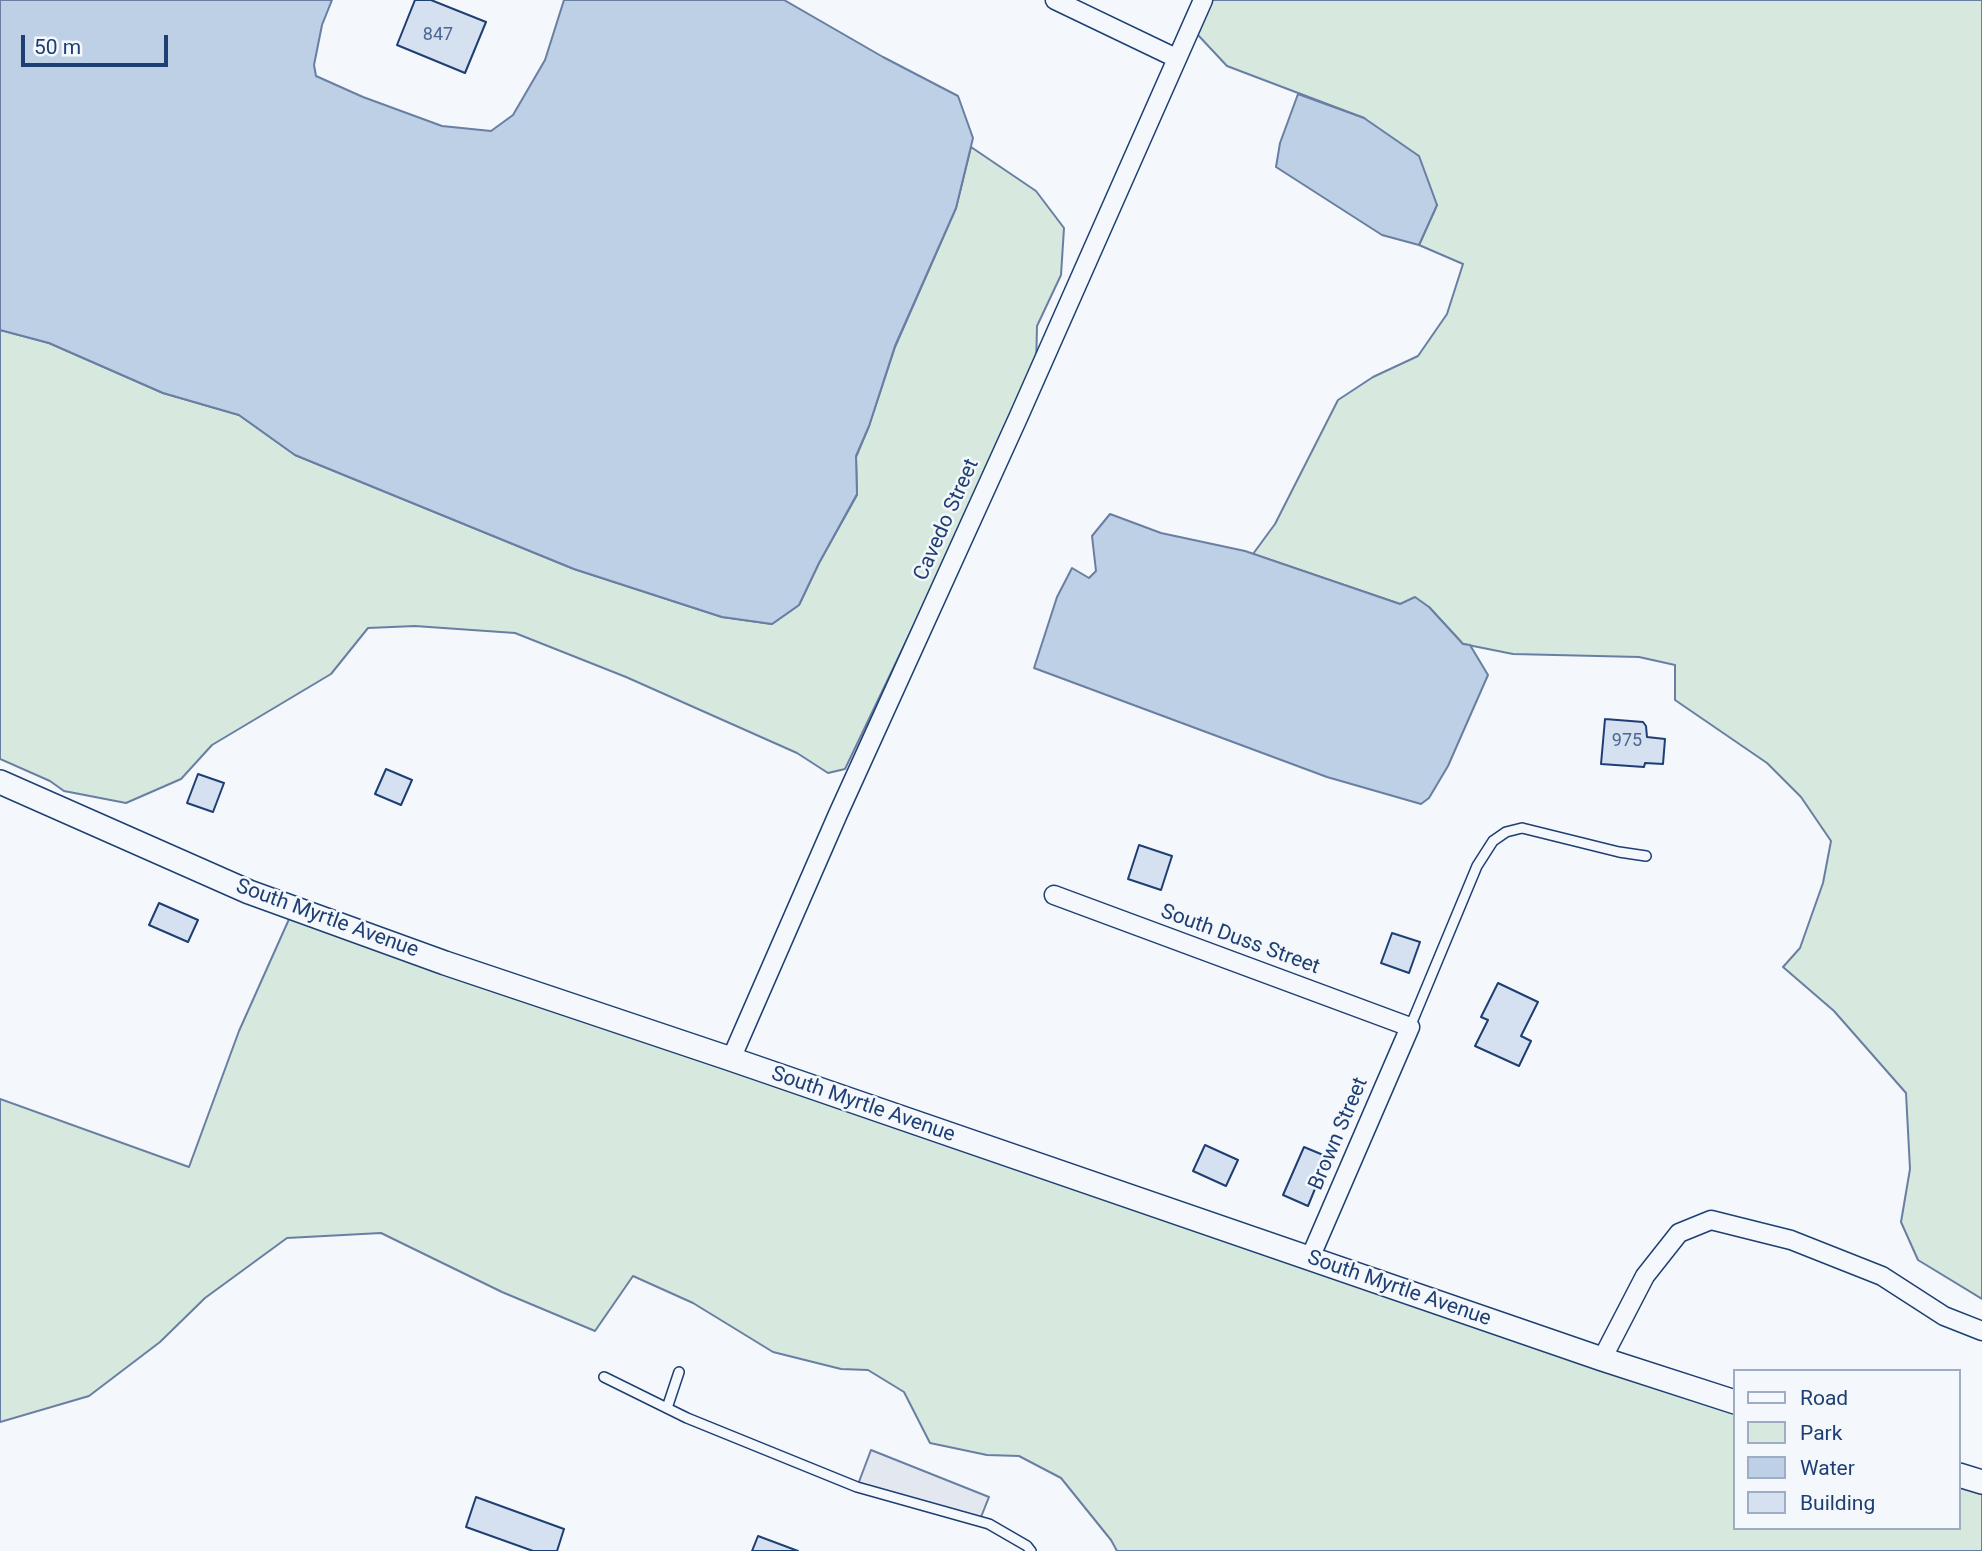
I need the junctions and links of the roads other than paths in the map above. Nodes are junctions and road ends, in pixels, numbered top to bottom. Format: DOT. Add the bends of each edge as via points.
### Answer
graph roads {
  1 [pos="1055,0"];
  2 [pos="1203,0"];
  3 [pos="1176,58"];
  4 [pos="0,782"];
  5 [pos="1646,856"];
  6 [pos="1054,895"];
  7 [pos="1410,1027"];
  8 [pos="731,1059"];
  9 [pos="1310,1258"];
  10 [pos="1982,1331"];
  11 [pos="1602,1359"];
  12 [pos="680,1372"];
  13 [pos="604,1377"];
  14 [pos="1734,1402"];
  15 [pos="667,1408"];
  16 [pos="1961,1476"];
  17 [pos="1982,1482"];
  18 [pos="1031,1551"];
  1 -- 3 [label="street"];
  2 -- 3 [label="street, Cavedo Street"];
  3 -- 8 [label="street, Cavedo Street"];
  4 -- 8 [label="street, South Myrtle Avenue" via="249,891"];
  5 -- 7 [label="lane" via="1522,828 1493,841 1477,866"];
  6 -- 7 [label="street, South Duss Street"];
  7 -- 9 [label="street, Brown Street"];
  8 -- 9 [label="street, South Myrtle Avenue"];
  9 -- 11 [label="street, South Myrtle Avenue"];
  10 -- 11 [label="street" via="1944,1316 1882,1276 1791,1240 1710,1220 1679,1233 1644,1276"];
  11 -- 14 [label="street, South Myrtle Avenue"];
  12 -- 15 [label="lane"];
  13 -- 15 [label="lane"];
  15 -- 18 [label="lane" via="857,1487 989,1524"];
  16 -- 17 [label="street"];
}
